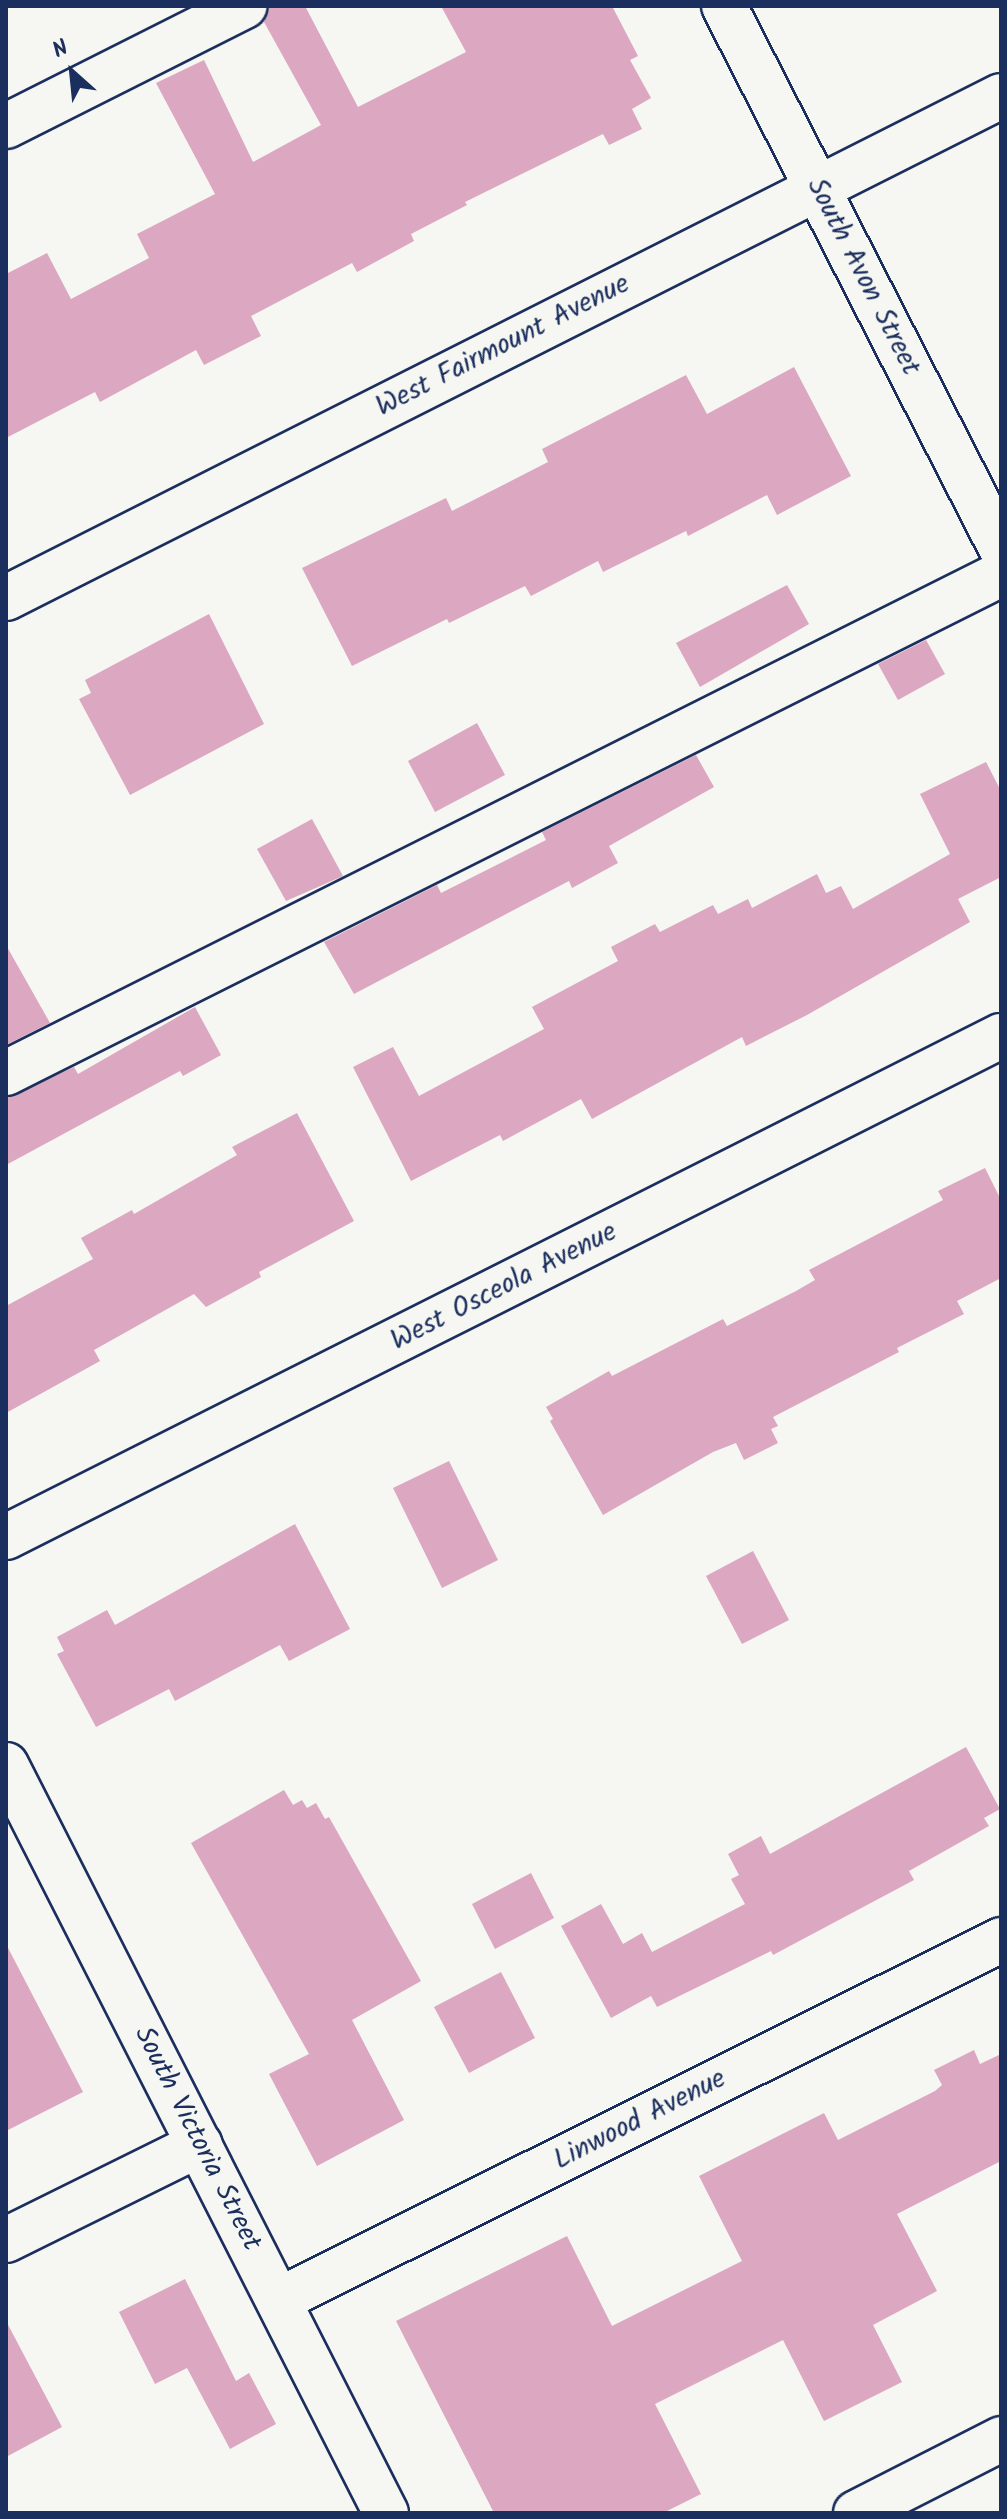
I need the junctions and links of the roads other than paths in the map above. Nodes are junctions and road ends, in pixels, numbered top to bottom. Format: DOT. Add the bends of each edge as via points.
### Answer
graph roads {
  1 [pos="245,6"];
  2 [pos="724,6"];
  3 [pos="1001,96"];
  4 [pos="6,126"];
  5 [pos="817,188"];
  6 [pos="1001,548"];
  7 [pos="1001,574"];
  8 [pos="6,598"];
  9 [pos="1001,1036"];
  10 [pos="6,1073"];
  11 [pos="6,1537"];
  12 [pos="6,1765"];
  13 [pos="1001,1940"];
  14 [pos="200,2144"];
  15 [pos="6,2240"];
  16 [pos="279,2300"];
  17 [pos="1001,2439"];
  18 [pos="386,2513"];
  19 [pos="856,2513"];
  1 -- 4 [label="street"];
  2 -- 5 [label="street, South Avon Street"];
  3 -- 5 [label="street, West Fairmount Avenue"];
  5 -- 6 [label="street, South Avon Street"];
  5 -- 8 [label="street, West Fairmount Avenue"];
  7 -- 10 [label="street"];
  9 -- 11 [label="street, West Osceola Avenue"];
  12 -- 14 [label="street, South Victoria Street"];
  13 -- 16 [label="street, Linwood Avenue"];
  14 -- 15 [label="street"];
  14 -- 16 [label="street, South Victoria Street"];
  16 -- 18 [label="street, South Victoria Street"];
  17 -- 19 [label="street"];
}
